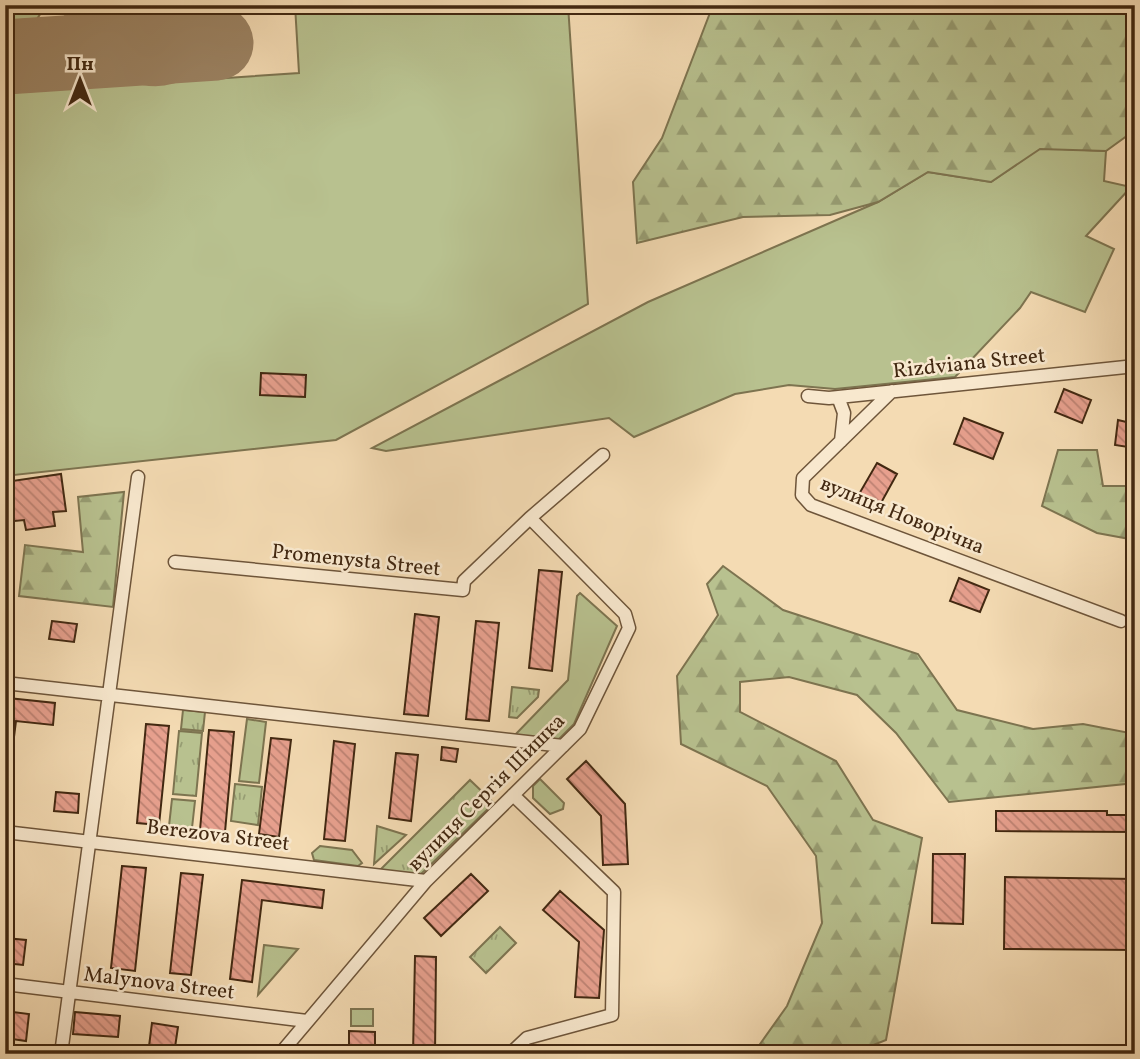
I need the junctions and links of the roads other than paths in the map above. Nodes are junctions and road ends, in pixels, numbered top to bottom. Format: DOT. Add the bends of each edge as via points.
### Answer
graph roads {
  1 [pos="1135,366"];
  2 [pos="892,391"];
  3 [pos="808,396"];
  4 [pos="838,397"];
  5 [pos="841,441"];
  6 [pos="603,455"];
  7 [pos="138,477"];
  8 [pos="530,518"];
  9 [pos="176,562"];
  10 [pos="1121,621"];
  11 [pos="5,683"];
  12 [pos="109,694"];
  13 [pos="563,747"];
  14 [pos="513,795"];
  15 [pos="5,832"];
  16 [pos="90,841"];
  17 [pos="426,881"];
  18 [pos="5,985"];
  19 [pos="68,992"];
  20 [pos="307,1021"];
  21 [pos="61,1054"];
  22 [pos="280,1054"];
  23 [pos="510,1054"];
  1 -- 2 [label="street, Rizdviana Street"];
  2 -- 4 [label="street, Rizdviana Street"];
  2 -- 5 [label="street, вулиця Новорічна"];
  3 -- 4 [label="street, Rizdviana Street"];
  4 -- 5 [label="street" via="844,413"];
  5 -- 10 [label="street, вулиця Новорічна" via="803,478 802,495 811,505"];
  6 -- 8 [label="street, Promenysta Street"];
  7 -- 12 [label="street"];
  8 -- 9 [label="street, Promenysta Street" via="464,581 463,590"];
  8 -- 13 [label="street, вулиця Сергія Шишка" via="628,620 629,628 580,729"];
  11 -- 12 [label="street"];
  12 -- 13 [label="street"];
  12 -- 16 [label="street"];
  13 -- 14 [label="street, вулиця Сергія Шишка"];
  14 -- 17 [label="street, вулиця Сергія Шишка"];
  14 -- 23 [label="street" via="614,892 612,1015 527,1038"];
  15 -- 16 [label="street, Berezova Street"];
  16 -- 17 [label="street, Berezova Street"];
  16 -- 19 [label="street"];
  17 -- 20 [label="street, вулиця Сергія Шишка"];
  18 -- 19 [label="street, Malynova Street"];
  19 -- 20 [label="street, Malynova Street"];
  19 -- 21 [label="street"];
  20 -- 22 [label="street, вулиця Сергія Шишка"];
}
